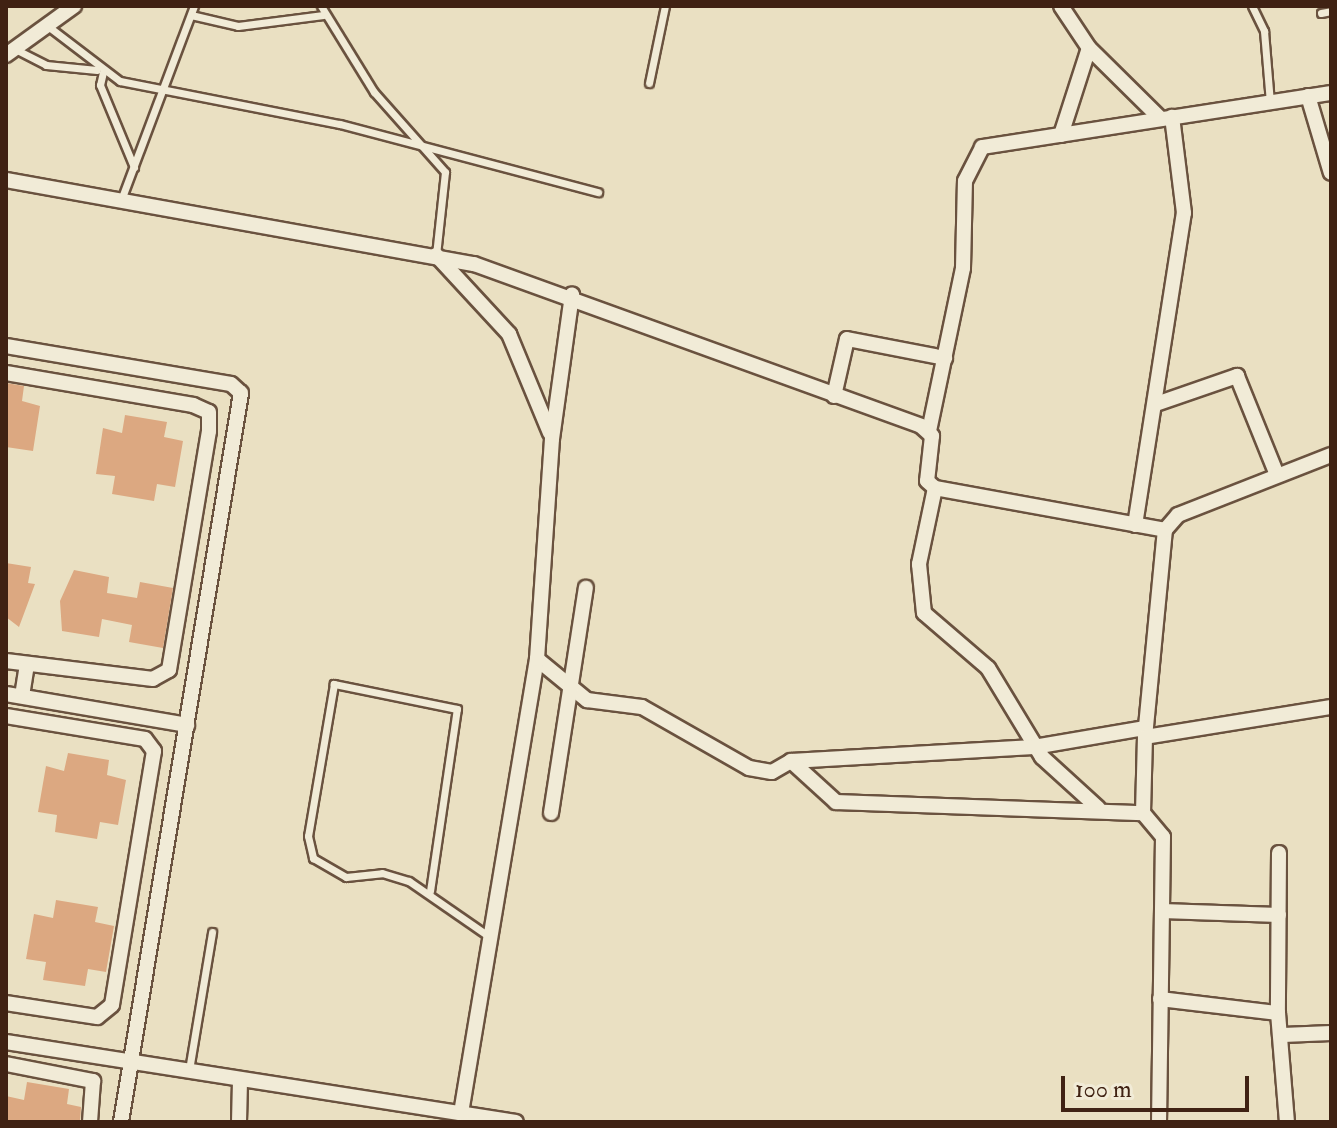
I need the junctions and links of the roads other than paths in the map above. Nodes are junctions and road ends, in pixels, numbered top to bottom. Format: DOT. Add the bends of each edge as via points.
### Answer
graph roads {
  1 [pos="74,6"];
  2 [pos="194,6"];
  3 [pos="665,6"];
  4 [pos="1061,6"];
  5 [pos="1254,7"];
  6 [pos="322,10"];
  7 [pos="1331,11"];
  8 [pos="1321,13"];
  9 [pos="191,15"];
  10 [pos="49,27"];
  11 [pos="1089,48"];
  12 [pos="10,52"];
  13 [pos="101,71"];
  14 [pos="649,83"];
  15 [pos="164,89"];
  16 [pos="1331,93"];
  17 [pos="1308,96"];
  18 [pos="1270,102"];
  19 [pos="1167,118"];
  20 [pos="1061,135"];
  21 [pos="427,150"];
  22 [pos="134,168"];
  23 [pos="1331,173"];
  24 [pos="6,180"];
  25 [pos="598,192"];
  26 [pos="121,200"];
  27 [pos="436,255"];
  28 [pos="572,294"];
  29 [pos="6,346"];
  30 [pos="945,358"];
  31 [pos="6,373"];
  32 [pos="834,396"];
  33 [pos="1156,404"];
  34 [pos="929,431"];
  35 [pos="552,439"];
  36 [pos="1331,455"];
  37 [pos="1277,475"];
  38 [pos="935,488"];
  39 [pos="1135,525"];
  40 [pos="1165,530"];
  41 [pos="586,588"];
  42 [pos="537,659"];
  43 [pos="6,661"];
  44 [pos="27,664"];
  45 [pos="571,686"];
  46 [pos="6,694"];
  47 [pos="22,696"];
  48 [pos="1331,707"];
  49 [pos="6,716"];
  50 [pos="187,725"];
  51 [pos="1145,733"];
  52 [pos="1034,747"];
  53 [pos="791,761"];
  54 [pos="1098,808"];
  55 [pos="551,813"];
  56 [pos="1143,813"];
  57 [pos="1279,853"];
  58 [pos="430,891"];
  59 [pos="1162,911"];
  60 [pos="1279,915"];
  61 [pos="212,932"];
  62 [pos="487,935"];
  63 [pos="1160,999"];
  64 [pos="6,1003"];
  65 [pos="1278,1013"];
  66 [pos="1331,1033"];
  67 [pos="1283,1035"];
  68 [pos="6,1042"];
  69 [pos="131,1063"];
  70 [pos="6,1064"];
  71 [pos="188,1072"];
  72 [pos="240,1080"];
  73 [pos="461,1117"];
  74 [pos="90,1122"];
  75 [pos="121,1122"];
  76 [pos="239,1122"];
  77 [pos="516,1122"];
  78 [pos="1159,1122"];
  79 [pos="1287,1122"];
  1 -- 10 [label="street"];
  2 -- 9 [label="lane"];
  3 -- 14 [label="lane"];
  4 -- 11 [label="street"];
  5 -- 18 [label="lane" via="1264,31"];
  6 -- 9 [label="lane" via="238,26"];
  6 -- 21 [label="lane" via="374,92"];
  7 -- 8 [label="lane"];
  9 -- 15 [label="lane"];
  10 -- 12 [label="street"];
  10 -- 13 [label="lane"];
  11 -- 19 [label="street"];
  11 -- 20 [label="street"];
  12 -- 13 [label="lane" via="46,65"];
  13 -- 15 [label="lane"];
  13 -- 22 [label="lane" via="100,85"];
  15 -- 21 [label="lane"];
  15 -- 22 [label="lane"];
  16 -- 17 [label="street"];
  17 -- 18 [label="street"];
  17 -- 23 [label="street"];
  18 -- 19 [label="street"];
  19 -- 20 [label="street"];
  19 -- 33 [label="street" via="1184,213"];
  20 -- 30 [label="street" via="982,147 972,164"];
  21 -- 25 [label="lane"];
  21 -- 27 [label="lane" via="445,172"];
  22 -- 26 [label="lane"];
  24 -- 26 [label="street"];
  26 -- 27 [label="street"];
  27 -- 28 [label="street"];
  27 -- 35 [label="street" via="509,334 532,375"];
  28 -- 32 [label="street"];
  28 -- 35 [label="street"];
  29 -- 50 [label="street" via="231,384 241,393"];
  30 -- 32 [label="street" via="847,339"];
  30 -- 34 [label="street"];
  31 -- 44 [label="street" via="209,412 176,662 153,679"];
  32 -- 34 [label="street"];
  33 -- 37 [label="street" via="1237,376"];
  33 -- 39 [label="street"];
  34 -- 38 [label="street" via="927,481"];
  35 -- 42 [label="street"];
  36 -- 37 [label="street"];
  37 -- 40 [label="street" via="1178,515"];
  38 -- 39 [label="street"];
  38 -- 52 [label="street" via="918,601 988,668"];
  39 -- 40 [label="street"];
  40 -- 51 [label="street"];
  41 -- 45 [label="street"];
  42 -- 45 [label="street"];
  42 -- 62 [label="street"];
  43 -- 44 [label="street"];
  44 -- 47 [label="street"];
  45 -- 53 [label="street" via="587,700 669,719 749,768 772,772"];
  45 -- 55 [label="street"];
  46 -- 47 [label="street"];
  47 -- 50 [label="street"];
  48 -- 51 [label="street"];
  49 -- 64 [label="street" via="145,739 154,751 112,1005 97,1017"];
  50 -- 69 [label="street"];
  51 -- 52 [label="street"];
  51 -- 56 [label="street"];
  52 -- 53 [label="street"];
  52 -- 54 [label="street"];
  53 -- 54 [label="street" via="836,802"];
  54 -- 56 [label="street"];
  56 -- 59 [label="street" via="1163,837"];
  57 -- 60 [label="street"];
  58 -- 58 [label="lane" via="457,709 334,684 309,849 332,873 382,873"];
  58 -- 62 [label="lane" via="440,907"];
  59 -- 60 [label="street"];
  59 -- 63 [label="street"];
  60 -- 65 [label="street"];
  61 -- 71 [label="lane"];
  62 -- 73 [label="street"];
  63 -- 65 [label="street"];
  63 -- 78 [label="street"];
  65 -- 67 [label="street"];
  66 -- 67 [label="street"];
  67 -- 79 [label="street"];
  68 -- 69 [label="street"];
  69 -- 71 [label="street"];
  69 -- 75 [label="street"];
  70 -- 74 [label="street" via="93,1081"];
  71 -- 72 [label="street"];
  72 -- 73 [label="street"];
  72 -- 76 [label="street"];
  73 -- 77 [label="street"];
}
